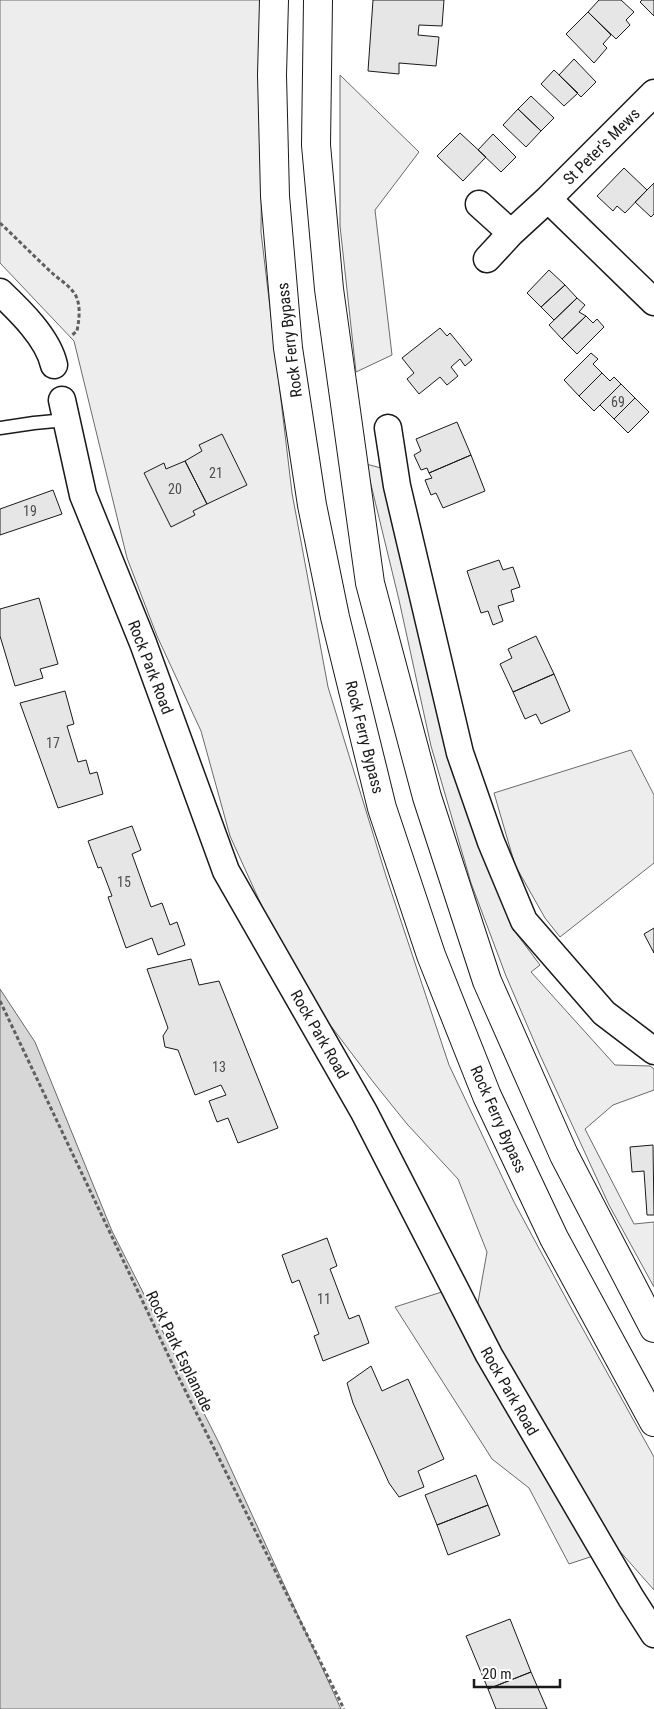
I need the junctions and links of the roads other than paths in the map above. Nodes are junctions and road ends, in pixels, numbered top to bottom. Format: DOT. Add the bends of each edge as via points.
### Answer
graph roads {
  1 [pos="274,0"];
  2 [pos="318,0"];
  3 [pos="654,93"];
  4 [pos="548,200"];
  5 [pos="480,204"];
  6 [pos="511,234"];
  7 [pos="487,259"];
  8 [pos="0,292"];
  9 [pos="654,302"];
  10 [pos="52,359"];
  11 [pos="64,410"];
  12 [pos="0,428"];
  13 [pos="388,428"];
  14 [pos="654,1051"];
  15 [pos="654,1328"];
  16 [pos="654,1422"];
  17 [pos="654,1634"];
  1 -- 16 [label="highway, Rock Ferry Bypass" via="275,196 288,348 314,515 335,617 382,808 431,956 487,1096 554,1238"];
  2 -- 15 [label="highway" via="316,145 326,260 370,583 427,797 487,981 564,1155"];
  3 -- 4 [label="street, St Peter's Mews"];
  4 -- 6 [label="street, St Peter's Mews"];
  4 -- 9 [label="street"];
  5 -- 6 [label="street"];
  6 -- 7 [label="street, St Peter's Mews"];
  8 -- 10 [label="street" via="23,314"];
  11 -- 12 [label="lane" via="34,422"];
  11 -- 17 [label="street, Rock Park Road" via="83,495 143,643 226,870 364,1112 489,1354"];
  13 -- 14 [label="street" via="397,486 460,753 491,842 524,921 604,1013"];
}
